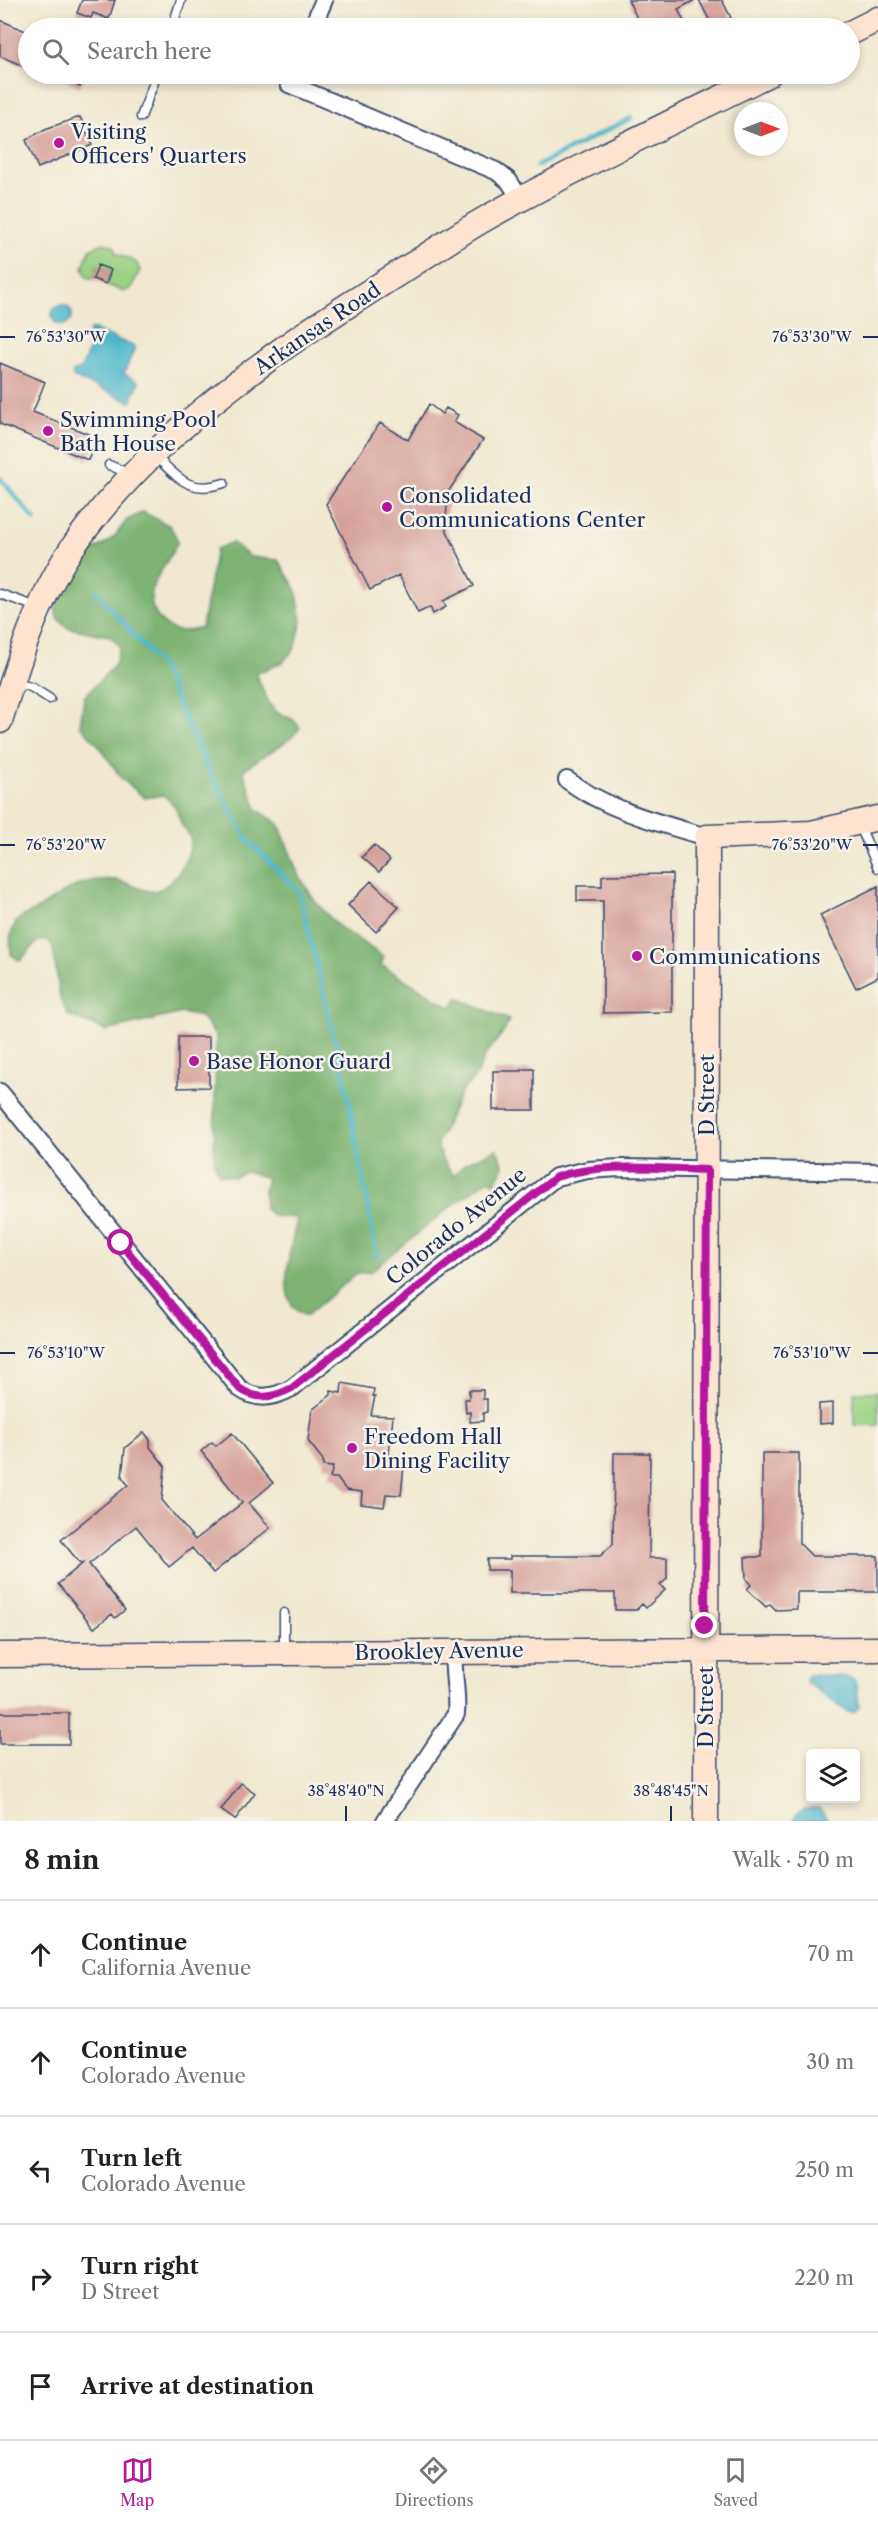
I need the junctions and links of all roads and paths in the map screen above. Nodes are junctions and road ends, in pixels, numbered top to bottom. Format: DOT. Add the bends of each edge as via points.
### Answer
graph roads {
  1 [pos="181,0"];
  2 [pos="324,0"];
  3 [pos="175,18"];
  4 [pos="316,18"];
  5 [pos="878,19"];
  6 [pos="860,28"];
  7 [pos="153,84"];
  8 [pos="303,84"];
  9 [pos="749,84"];
  10 [pos="141,117"];
  11 [pos="521,200"];
  12 [pos="153,454"];
  13 [pos="109,465"];
  14 [pos="133,475"];
  15 [pos="224,483"];
  16 [pos="0,594"];
  17 [pos="40,608"];
  18 [pos="13,683"];
  19 [pos="50,699"];
  20 [pos="0,721"];
  21 [pos="567,780"];
  22 [pos="868,821"];
  23 [pos="706,837"];
  24 [pos="878,867"];
  25 [pos="0,1092"];
  26 [pos="707,1170"];
  27 [pos="878,1172"];
  28 [pos="284,1613"];
  29 [pos="705,1649"];
  30 [pos="878,1649"];
  31 [pos="454,1651"];
  32 [pos="284,1654"];
  33 [pos="0,1655"];
  34 [pos="385,1821"];
  35 [pos="705,1821"];
  1 -- 3 [label="lane"];
  2 -- 4 [label="street"];
  5 -- 6 [label="street"];
  7 -- 10 [label="lane"];
  8 -- 11 [label="street" via="486,166 509,181"];
  9 -- 11 [label="street, Arkansas Road"];
  11 -- 12 [label="street, Arkansas Road" via="471,227 316,326 225,392"];
  12 -- 14 [label="street, Arkansas Road"];
  12 -- 15 [label="lane" via="187,485 200,489"];
  13 -- 14 [label="lane"];
  14 -- 17 [label="street, Arkansas Road" via="74,547"];
  16 -- 17 [label="lane"];
  17 -- 18 [label="street, Arkansas Road"];
  18 -- 19 [label="lane" via="32,687"];
  18 -- 20 [label="street, Arkansas Road"];
  21 -- 23 [label="street" via="585,793 649,821"];
  22 -- 23 [label="street" via="802,834"];
  22 -- 24 [label="lane"];
  23 -- 26 [label="street, D Street"];
  25 -- 26 [label="street, Colorado Avenue" via="243,1391 259,1397 292,1388 556,1177 598,1169"];
  26 -- 27 [label="street, Colorado Avenue"];
  26 -- 29 [label="street, D Street"];
  28 -- 32 [label="lane"];
  29 -- 30 [label="street, Brookley Avenue"];
  29 -- 31 [label="street, Brookley Avenue"];
  29 -- 35 [label="street, D Street"];
  31 -- 32 [label="street, Brookley Avenue"];
  31 -- 34 [label="street" via="456,1714"];
  32 -- 33 [label="street, Brookley Avenue"];
}
